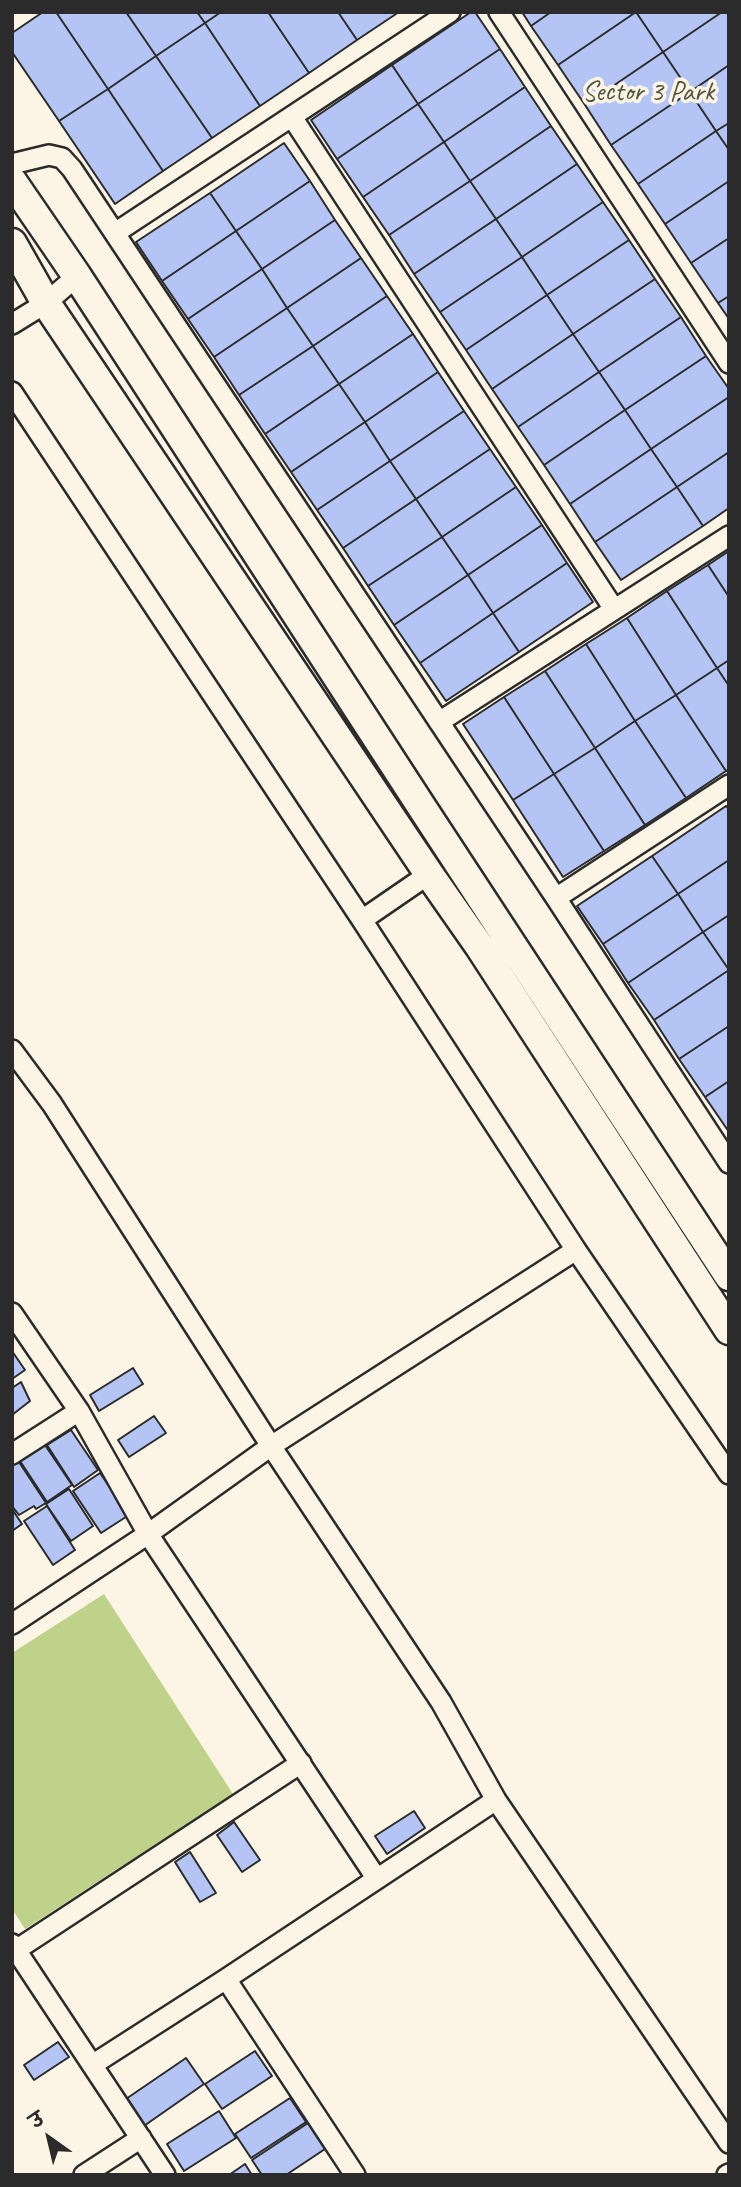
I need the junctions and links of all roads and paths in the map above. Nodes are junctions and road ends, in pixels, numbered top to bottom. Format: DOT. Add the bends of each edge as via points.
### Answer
graph roads {
  1 [pos="450,12"];
  2 [pos="499,12"];
  3 [pos="292,117"];
  4 [pos="12,164"];
  5 [pos="12,181"];
  6 [pos="115,233"];
  7 [pos="12,243"];
  8 [pos="77,276"];
  9 [pos="46,303"];
  10 [pos="12,324"];
  11 [pos="729,363"];
  12 [pos="12,392"];
  13 [pos="729,536"];
  14 [pos="614,609"];
  15 [pos="439,722"];
  16 [pos="729,785"];
  17 [pos="429,874"];
  18 [pos="556,898"];
  19 [pos="362,920"];
  20 [pos="12,1050"];
  21 [pos="729,1163"];
  22 [pos="576,1250"];
  23 [pos="729,1276"];
  24 [pos="12,1313"];
  25 [pos="729,1330"];
  26 [pos="79,1411"];
  27 [pos="271,1446"];
  28 [pos="12,1454"];
  29 [pos="729,1474"];
  30 [pos="148,1534"];
  31 [pos="12,1624"];
  32 [pos="301,1763"];
  33 [pos="496,1800"];
  34 [pos="377,1879"];
  35 [pos="14,1947"];
  36 [pos="226,1979"];
  37 [pos="92,2065"];
  38 [pos="141,2138"];
  39 [pos="729,2143"];
  40 [pos="84,2175"];
  41 [pos="165,2175"];
  42 [pos="355,2175"];
  1 -- 3 [label="street"];
  2 -- 11 [label="street"];
  3 -- 6 [label="street"];
  3 -- 14 [label="street"];
  4 -- 6 [label="street" via="49,155 62,158"];
  5 -- 8 [label="street"];
  6 -- 15 [label="street"];
  7 -- 9 [label="street"];
  8 -- 9 [label="street"];
  8 -- 23 [label="street"];
  9 -- 10 [label="street"];
  9 -- 17 [label="street"];
  12 -- 19 [label="street"];
  13 -- 14 [label="street"];
  14 -- 15 [label="street"];
  15 -- 18 [label="street"];
  16 -- 18 [label="street"];
  17 -- 19 [label="street"];
  17 -- 25 [label="street"];
  18 -- 21 [label="street"];
  19 -- 22 [label="street"];
  20 -- 27 [label="street" via="52,1104"];
  22 -- 27 [label="street"];
  22 -- 29 [label="street"];
  24 -- 26 [label="street"];
  26 -- 28 [label="street"];
  26 -- 30 [label="street"];
  27 -- 30 [label="street"];
  27 -- 33 [label="street" via="441,1702"];
  30 -- 31 [label="street"];
  30 -- 32 [label="street"];
  32 -- 34 [label="street"];
  32 -- 35 [label="street"];
  33 -- 34 [label="street"];
  33 -- 39 [label="street"];
  34 -- 36 [label="street"];
  35 -- 37 [label="street"];
  36 -- 37 [label="street"];
  36 -- 42 [label="street"];
  37 -- 38 [label="street"];
  38 -- 40 [label="street"];
  38 -- 41 [label="street"];
}
